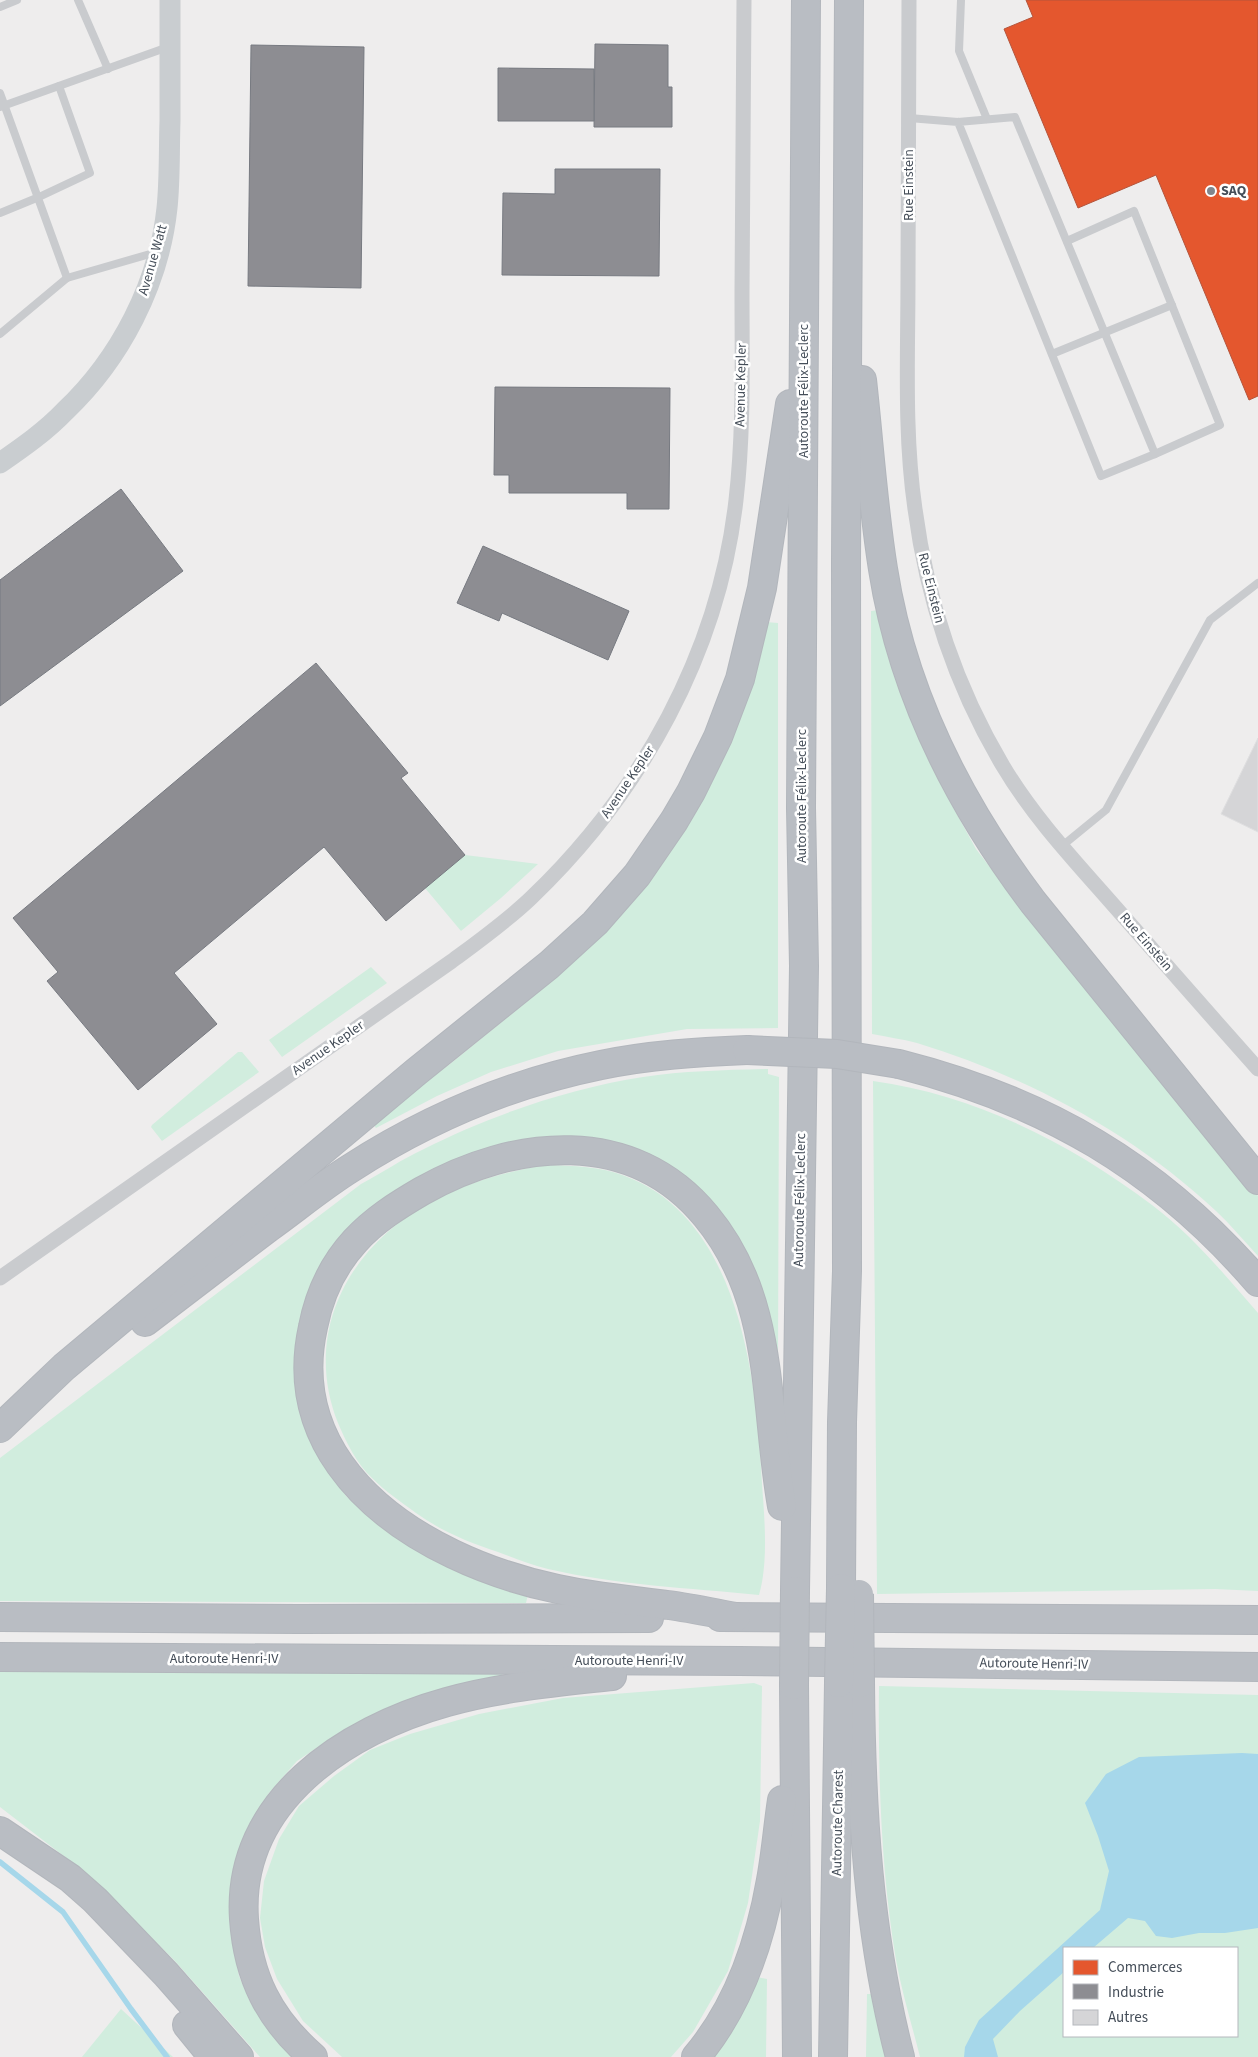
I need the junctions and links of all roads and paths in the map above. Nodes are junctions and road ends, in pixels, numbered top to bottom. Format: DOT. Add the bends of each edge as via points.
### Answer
graph roads {
  1 [pos="17,0"];
  2 [pos="78,0"];
  3 [pos="170,0"];
  4 [pos="744,0"];
  5 [pos="806,0"];
  6 [pos="849,0"];
  7 [pos="909,0"];
  8 [pos="961,0"];
  9 [pos="0,7"];
  10 [pos="170,47"];
  11 [pos="108,69"];
  12 [pos="59,86"];
  13 [pos="0,93"];
  14 [pos="2,106"];
  15 [pos="909,118"];
  16 [pos="987,119"];
  17 [pos="958,122"];
  18 [pos="39,197"];
  19 [pos="0,213"];
  20 [pos="1067,241"];
  21 [pos="158,252"];
  22 [pos="848,255"];
  23 [pos="67,278"];
  24 [pos="1172,305"];
  25 [pos="804,306"];
  26 [pos="1105,333"];
  27 [pos="0,334"];
  28 [pos="1052,354"];
  29 [pos="1156,454"];
  30 [pos="0,463"];
  31 [pos="1258,583"];
  32 [pos="1062,846"];
  33 [pos="1258,1069"];
  34 [pos="1258,1180"];
  35 [pos="0,1278"];
  36 [pos="1258,1282"];
  37 [pos="0,1428"];
  38 [pos="0,1432"];
  39 [pos="795,1584"];
  40 [pos="0,1617"];
  41 [pos="736,1617"];
  42 [pos="1258,1620"];
  43 [pos="0,1657"];
  44 [pos="739,1661"];
  45 [pos="1258,1667"];
  46 [pos="850,1683"];
  47 [pos="795,1714"];
  48 [pos="2,1832"];
  49 [pos="213,2057"];
  50 [pos="239,2057"];
  51 [pos="313,2057"];
  52 [pos="696,2057"];
  53 [pos="797,2057"];
  54 [pos="833,2057"];
  55 [pos="900,2057"];
  1 -- 9 [label="lane"];
  2 -- 11 [label="lane"];
  3 -- 10 [label="street, Avenue Watt"];
  4 -- 35 [label="street, Avenue Kepler" via="741,428 736,502 718,590 701,645 675,705 645,758 587,840 503,922"];
  5 -- 25 [label="highway, Autoroute Félix-Leclerc"];
  6 -- 22 [label="highway"];
  7 -- 15 [label="street, Rue Einstein"];
  8 -- 16 [label="lane" via="959,51"];
  10 -- 11 [label="lane"];
  10 -- 21 [label="street, Avenue Watt" via="169,186"];
  11 -- 12 [label="lane"];
  12 -- 14 [label="lane"];
  12 -- 18 [label="lane" via="90,173"];
  13 -- 14 [label="lane"];
  14 -- 18 [label="lane"];
  15 -- 17 [label="lane"];
  15 -- 32 [label="street, Rue Einstein" via="908,410 915,508 925,566 951,657 989,742"];
  16 -- 17 [label="lane"];
  16 -- 20 [label="lane" via="1015,116"];
  17 -- 28 [label="lane"];
  18 -- 19 [label="lane"];
  18 -- 23 [label="lane"];
  20 -- 24 [label="lane" via="1134,211"];
  20 -- 26 [label="lane"];
  21 -- 23 [label="lane"];
  21 -- 30 [label="street, Avenue Watt" via="134,318 96,377 65,412"];
  22 -- 34 [label="highway" via="883,570 905,664 939,748 967,805 997,854"];
  22 -- 46 [label="highway, Autoroute Charest, bridge" via="847,1271 842,1422 850,1588"];
  23 -- 27 [label="lane"];
  24 -- 26 [label="lane"];
  24 -- 29 [label="lane" via="1220,425"];
  25 -- 37 [label="highway" via="768,558 748,649 730,708 706,764 646,863 618,898 549,965 64,1366"];
  25 -- 39 [label="highway, Autoroute Félix-Leclerc" via="801,808 804,966"];
  26 -- 28 [label="lane"];
  26 -- 29 [label="lane"];
  28 -- 29 [label="lane" via="1101,476"];
  31 -- 32 [label="lane" via="1210,620 1106,810"];
  32 -- 33 [label="street, Rue Einstein"];
  36 -- 38 [label="highway, bridge" via="1236,1256 1189,1212 1137,1170 1076,1131 1018,1102 962,1081 899,1064 837,1054 747,1050 672,1055 568,1072 491,1097 419,1128 318,1190"];
  39 -- 41 [label="highway" via="778,1486 766,1364 756,1314 727,1246 705,1215 682,1191 652,1171 616,1156 576,1149 535,1152 483,1163 457,1173 409,1198 368,1227 342,1257 322,1295 308,1356 316,1419 331,1452 352,1482 410,1531 452,1554 500,1574 578,1594"];
  39 -- 47 [label="highway, bridge"];
  40 -- 41 [label="highway"];
  41 -- 42 [label="highway"];
  43 -- 44 [label="highway, Autoroute Henri-IV"];
  44 -- 45 [label="highway, Autoroute Henri-IV"];
  44 -- 51 [label="highway" via="529,1686 447,1702 358,1738 303,1778 275,1809 255,1847 248,1869 244,1909 248,1952 260,1990 281,2024"];
  46 -- 54 [label="highway, Autoroute Charest"];
  46 -- 55 [label="highway" via="869,1887 882,1976"];
  47 -- 52 [label="highway" via="772,1878 758,1936 726,2015"];
  47 -- 53 [label="highway"];
  48 -- 49 [label="highway" via="125,1950"];
  48 -- 50 [label="highway" via="70,1878 95,1900"];
}
